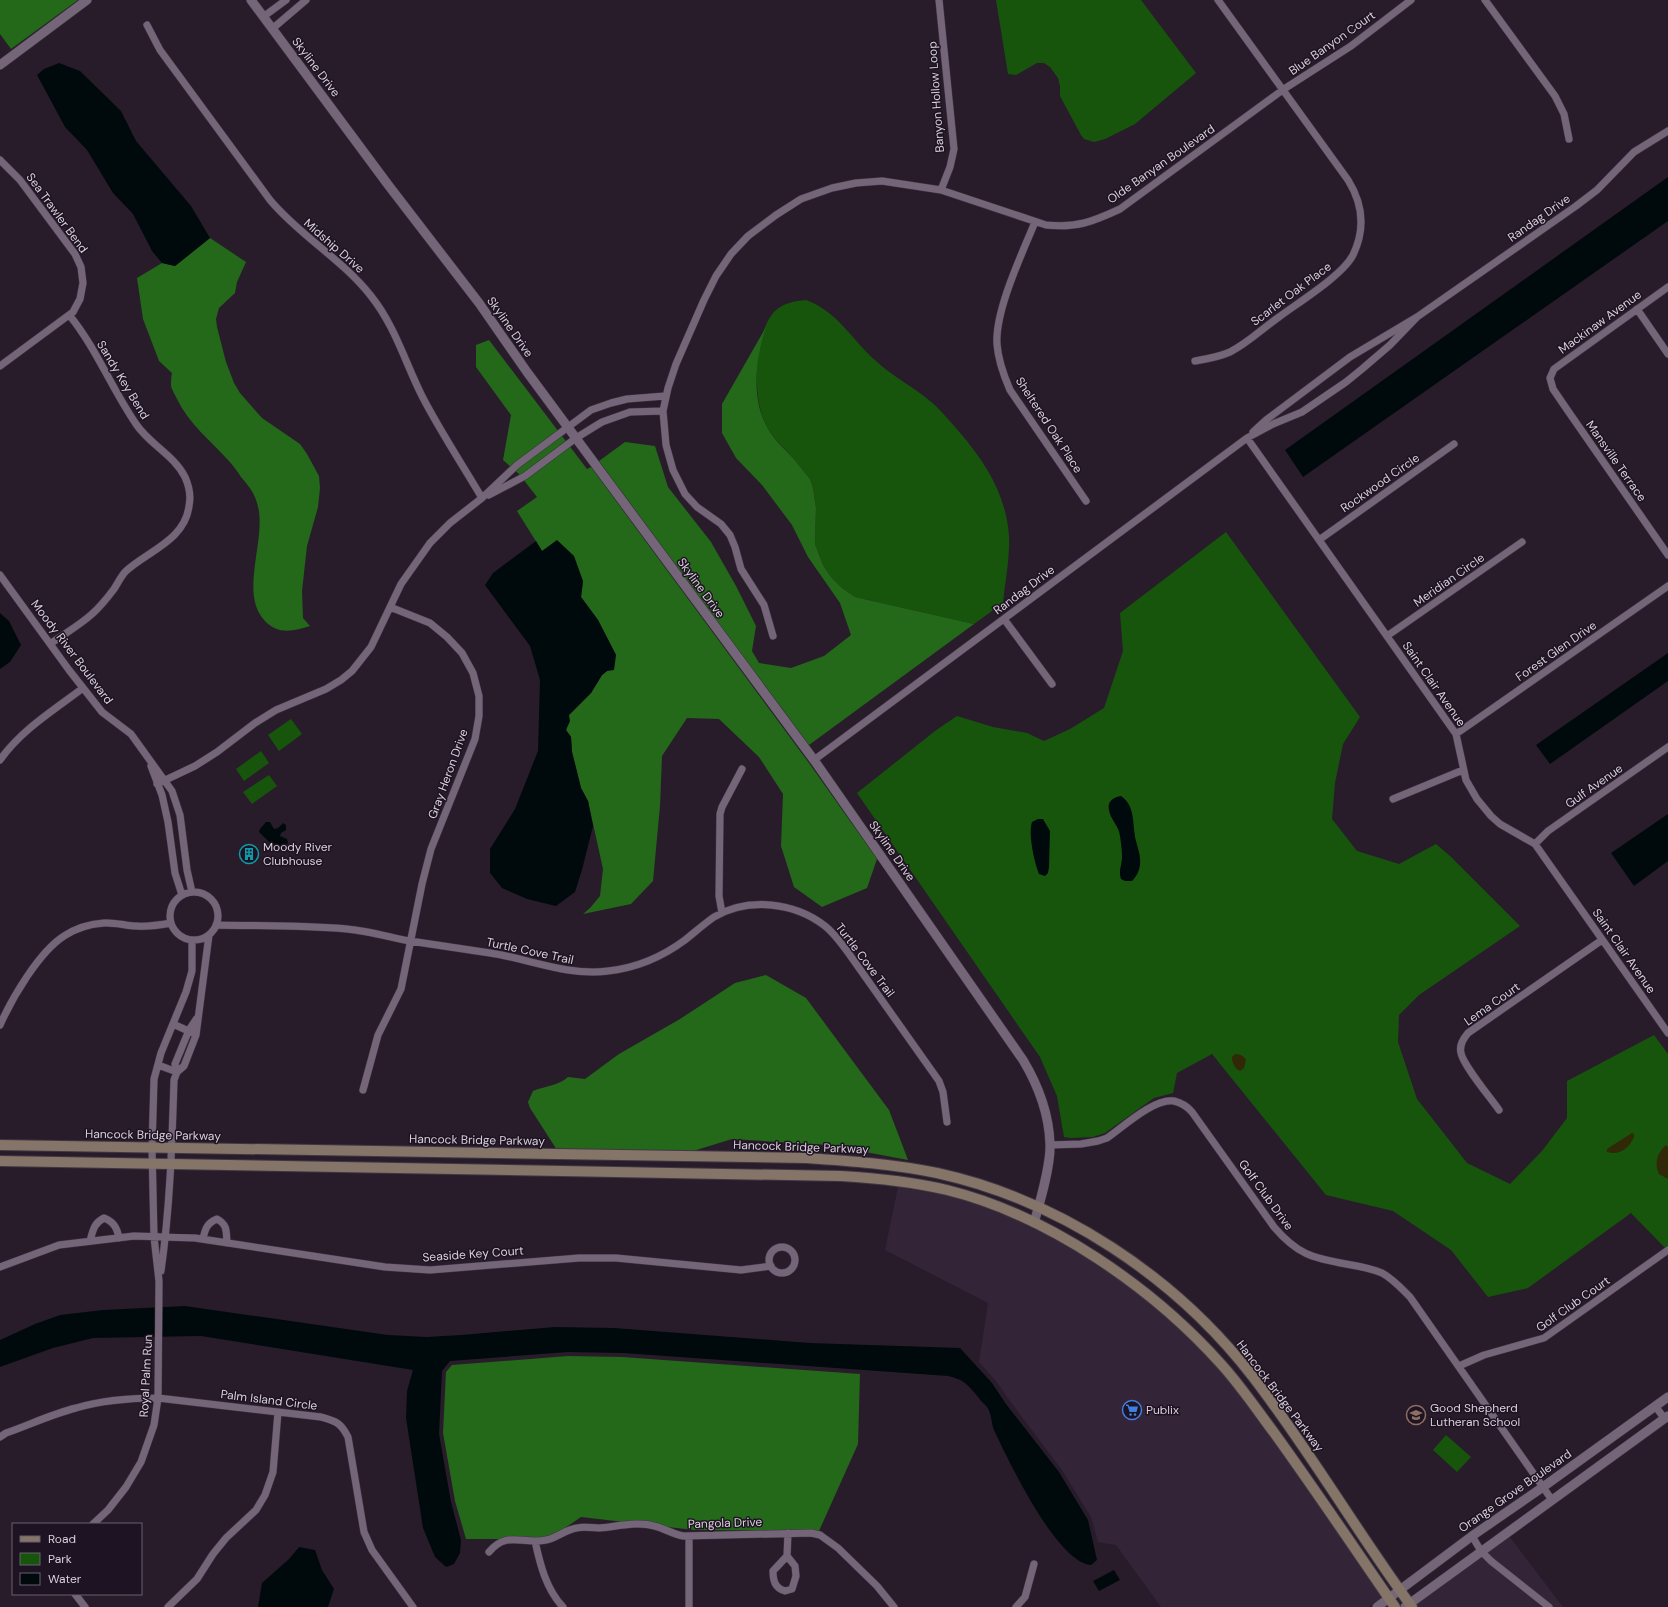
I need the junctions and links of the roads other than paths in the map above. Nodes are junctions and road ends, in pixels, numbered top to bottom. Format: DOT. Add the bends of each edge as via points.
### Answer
graph roads {
  1 [pos="87,0"];
  2 [pos="251,0"];
  3 [pos="286,0"];
  4 [pos="306,0"];
  5 [pos="939,0"];
  6 [pos="1218,0"];
  7 [pos="1411,0"];
  8 [pos="1486,0"];
  9 [pos="263,17"];
  10 [pos="147,25"];
  11 [pos="272,29"];
  12 [pos="0,65"];
  13 [pos="1284,90"];
  14 [pos="1668,131"];
  15 [pos="1569,139"];
  16 [pos="0,160"];
  17 [pos="941,190"];
  18 [pos="1035,222"];
  19 [pos="1668,287"];
  20 [pos="1637,309"];
  21 [pos="70,316"];
  22 [pos="1417,317"];
  23 [pos="1668,354"];
  24 [pos="1195,362"];
  25 [pos="0,366"];
  26 [pos="1550,378"];
  27 [pos="665,396"];
  28 [pos="619,401"];
  29 [pos="663,411"];
  30 [pos="622,415"];
  31 [pos="568,428"];
  32 [pos="576,438"];
  33 [pos="1247,438"];
  34 [pos="1454,444"];
  35 [pos="482,498"];
  36 [pos="1086,501"];
  37 [pos="1319,540"];
  38 [pos="1522,542"];
  39 [pos="1668,555"];
  40 [pos="0,575"];
  41 [pos="1668,586"];
  42 [pos="390,607"];
  43 [pos="1004,619"];
  44 [pos="773,636"];
  45 [pos="1387,636"];
  46 [pos="50,644"];
  47 [pos="1052,684"];
  48 [pos="84,688"];
  49 [pos="1456,734"];
  50 [pos="1668,747"];
  51 [pos="147,757"];
  52 [pos="0,760"];
  53 [pos="814,760"];
  54 [pos="742,769"];
  55 [pos="1463,770"];
  56 [pos="164,780"];
  57 [pos="157,784"];
  58 [pos="1393,798"];
  59 [pos="1535,844"];
  60 [pos="192,892"];
  61 [pos="182,895"];
  62 [pos="722,913"];
  63 [pos="171,923"];
  64 [pos="216,925"];
  65 [pos="209,935"];
  66 [pos="192,940"];
  67 [pos="1602,940"];
  68 [pos="410,941"];
  69 [pos="200,1014"];
  70 [pos="0,1024"];
  71 [pos="173,1024"];
  72 [pos="189,1030"];
  73 [pos="1668,1033"];
  74 [pos="196,1035"];
  75 [pos="158,1065"];
  76 [pos="177,1072"];
  77 [pos="363,1090"];
  78 [pos="1499,1110"];
  79 [pos="947,1122"];
  80 [pos="0,1145"];
  81 [pos="1050,1145"];
  82 [pos="152,1148"];
  83 [pos="172,1148"];
  84 [pos="0,1161"];
  85 [pos="153,1164"];
  86 [pos="171,1164"];
  87 [pos="1039,1208"];
  88 [pos="1034,1223"];
  89 [pos="154,1237"];
  90 [pos="166,1237"];
  91 [pos="119,1238"];
  92 [pos="203,1239"];
  93 [pos="90,1240"];
  94 [pos="227,1242"];
  95 [pos="1668,1250"];
  96 [pos="771,1266"];
  97 [pos="0,1267"];
  98 [pos="159,1282"];
  99 [pos="1459,1366"];
  100 [pos="1668,1397"];
  101 [pos="158,1398"];
  102 [pos="1655,1406"];
  103 [pos="278,1412"];
  104 [pos="1666,1418"];
  105 [pos="0,1437"];
  106 [pos="1543,1487"];
  107 [pos="1552,1500"];
  108 [pos="94,1523"];
  109 [pos="788,1533"];
  110 [pos="689,1536"];
  111 [pos="1472,1536"];
  112 [pos="535,1541"];
  113 [pos="1481,1551"];
  114 [pos="489,1552"];
  115 [pos="788,1556"];
  116 [pos="1034,1564"];
  117 [pos="1400,1589"];
  118 [pos="77,1595"];
  119 [pos="1389,1598"];
  120 [pos="1409,1606"];
  121 [pos="85,1607"];
  122 [pos="168,1607"];
  123 [pos="413,1607"];
  124 [pos="563,1607"];
  125 [pos="689,1607"];
  126 [pos="894,1607"];
  127 [pos="1016,1607"];
  128 [pos="1377,1607"];
  129 [pos="1395,1607"];
  130 [pos="1549,1607"];
  1 -- 12 [label="street"];
  2 -- 9 [label="street, Skyline Drive"];
  3 -- 9 [label="street"];
  4 -- 11 [label="street"];
  5 -- 17 [label="street, Banyon Hollow Loop" via="954,149"];
  6 -- 13 [label="street"];
  7 -- 13 [label="street, Blue Banyon Court" via="1351,46"];
  8 -- 15 [label="street" via="1555,96 1564,114"];
  9 -- 11 [label="street, Skyline Drive"];
  10 -- 35 [label="street, Midship Drive" via="160,50 270,200 289,221 338,261 371,296 395,335 423,396"];
  11 -- 31 [label="street, Skyline Drive" via="479,303"];
  13 -- 18 [label="street, Olde Banyan Boulevard" via="1120,208 1079,225 1064,227"];
  13 -- 24 [label="street, Scarlet Oak Place" via="1357,195 1361,210 1359,242 1352,257 1338,274 1241,345 1220,356"];
  14 -- 22 [label="street, Randag Drive" via="1634,152 1597,190 1576,206"];
  16 -- 21 [label="street, Sea Trawler Bend" via="20,180 78,260 82,274 82,291"];
  17 -- 18 [label="street, Olde Banyan Boulevard"];
  17 -- 27 [label="street, Olde Banyan Boulevard" via="882,181 856,183 801,199 766,221 739,245 716,276 676,364"];
  18 -- 36 [label="street, Sheltered Oak Place" via="1002,306 997,344 1002,371 1010,390"];
  19 -- 20 [label="street, Mackinaw Avenue"];
  20 -- 23 [label="street"];
  20 -- 26 [label="street, Mackinaw Avenue" via="1554,369"];
  21 -- 25 [label="street, Sea Trawler Bend"];
  21 -- 46 [label="street, Sandy Key Bend" via="138,428 185,476 190,501 188,514 180,530 125,572 110,595 92,614"];
  22 -- 33 [label="street, Randag Drive" via="1350,357 1266,420"];
  22 -- 33 [label="street, Randag Drive" via="1390,345 1346,382 1302,412"];
  26 -- 39 [label="street, Mansville Terrace" via="1553,389"];
  27 -- 28 [label="street"];
  27 -- 29 [label="street, Olde Banyan Boulevard"];
  28 -- 30 [label="street"];
  28 -- 31 [label="street" via="591,410"];
  29 -- 30 [label="street" via="630,412"];
  29 -- 44 [label="street, Olde Banyan Boulevard" via="666,445 676,479 691,502 721,524 730,535 736,547 741,569 764,605"];
  30 -- 32 [label="street" via="602,422"];
  31 -- 32 [label="street, Skyline Drive"];
  31 -- 35 [label="street" via="517,465"];
  32 -- 35 [label="street" via="525,476"];
  32 -- 53 [label="street, Skyline Drive"];
  33 -- 37 [label="street, Saint Clair Avenue"];
  33 -- 43 [label="street, Randag Drive"];
  34 -- 37 [label="street, Rockwood Circle"];
  35 -- 42 [label="street" via="450,523 430,543 401,584"];
  37 -- 45 [label="street, Saint Clair Avenue"];
  38 -- 45 [label="street, Meridian Circle"];
  40 -- 46 [label="street, Moody River Boulevard"];
  41 -- 49 [label="street, Forest Glen Drive"];
  42 -- 56 [label="street" via="371,647 352,671 341,680 276,710 255,722 205,759"];
  42 -- 68 [label="street, Gray Heron Drive" via="430,623 447,637 462,653 472,673 478,696 479,716 474,739 432,849"];
  43 -- 47 [label="street"];
  43 -- 53 [label="street, Randag Drive"];
  45 -- 49 [label="street, Saint Clair Avenue"];
  46 -- 48 [label="street, Moody River Boulevard"];
  48 -- 51 [label="street, Moody River Boulevard" via="102,712 130,734"];
  48 -- 52 [label="street" via="28,729"];
  49 -- 55 [label="street, Saint Clair Avenue"];
  50 -- 59 [label="street, Gulf Avenue" via="1548,831"];
  51 -- 56 [label="street, Moody River Boulevard"];
  51 -- 57 [label="street, Moody River Boulevard"];
  53 -- 81 [label="street, Skyline Drive" via="1023,1060 1040,1096"];
  54 -- 62 [label="street" via="720,814 719,896"];
  55 -- 58 [label="street"];
  55 -- 59 [label="street, Saint Clair Avenue" via="1471,790 1490,816"];
  56 -- 57 [label="street"];
  56 -- 60 [label="street, Moody River Boulevard" via="172,791 180,815"];
  57 -- 61 [label="street, Moody River Boulevard" via="168,822 175,873"];
  59 -- 67 [label="street, Saint Clair Avenue"];
  60 -- 61 [label="street"];
  60 -- 64 [label="street" via="211,900 217,913"];
  61 -- 63 [label="street" via="170,911"];
  62 -- 68 [label="street, Turtle Cove Trail" via="662,954 635,966 604,972 566,971 509,956"];
  62 -- 79 [label="street, Turtle Cove Trail" via="749,906 780,906 800,912 827,927 847,951 935,1075 943,1092"];
  63 -- 66 [label="street" via="177,934"];
  63 -- 70 [label="street" via="136,926 99,924 81,927 64,936 48,949 31,972"];
  64 -- 65 [label="street"];
  64 -- 68 [label="street, Turtle Cove Trail" via="348,929"];
  65 -- 66 [label="street"];
  65 -- 69 [label="street"];
  66 -- 71 [label="street" via="192,971"];
  67 -- 73 [label="street, Saint Clair Avenue"];
  67 -- 78 [label="street, Lema Court" via="1468,1033 1463,1040 1460,1047 1463,1060"];
  68 -- 77 [label="street, Gray Heron Drive" via="401,989 378,1035"];
  69 -- 72 [label="street"];
  69 -- 74 [label="street"];
  71 -- 72 [label="street"];
  71 -- 75 [label="street"];
  72 -- 74 [label="street"];
  72 -- 76 [label="street" via="175,1064"];
  74 -- 76 [label="street" via="184,1066"];
  75 -- 76 [label="street"];
  75 -- 82 [label="street" via="154,1079"];
  76 -- 83 [label="street" via="174,1080"];
  80 -- 82 [label="main road, Hancock Bridge Parkway"];
  81 -- 87 [label="street, Skyline Drive"];
  81 -- 99 [label="street, Golf Club Drive" via="1098,1141 1107,1138 1158,1103 1172,1101 1185,1105 1287,1242 1315,1257 1364,1267 1389,1278 1410,1297"];
  82 -- 83 [label="main road, Hancock Bridge Parkway"];
  82 -- 85 [label="street, Royal Palm Run"];
  83 -- 86 [label="street, Royal Palm Run"];
  83 -- 87 [label="main road, Hancock Bridge Parkway" via="864,1161 962,1180"];
  84 -- 85 [label="main road"];
  85 -- 86 [label="main road"];
  85 -- 89 [label="street, Royal Palm Run"];
  86 -- 88 [label="main road" via="784,1174 865,1178 947,1190"];
  86 -- 90 [label="street, Royal Palm Run"];
  87 -- 88 [label="street, Skyline Drive"];
  87 -- 117 [label="main road, Hancock Bridge Parkway" via="1095,1238 1142,1268 1216,1333 1285,1421"];
  88 -- 119 [label="main road" via="1122,1275 1170,1312 1193,1334 1239,1385 1308,1479"];
  89 -- 90 [label="street, Seaside Key Court"];
  89 -- 91 [label="street, Seaside Key Court"];
  89 -- 98 [label="street, Royal Palm Run"];
  90 -- 92 [label="street, Seaside Key Court"];
  90 -- 98 [label="street, Royal Palm Run"];
  91 -- 93 [label="street, Seaside Key Court"];
  91 -- 93 [label="street" via="117,1228 110,1220 104,1218 97,1221"];
  92 -- 94 [label="street, Seaside Key Court"];
  92 -- 94 [label="street" via="211,1221 217,1220 223,1222 226,1227"];
  93 -- 97 [label="street, Seaside Key Court" via="59,1245"];
  94 -- 96 [label="street, Seaside Key Court" via="385,1267 430,1270 579,1258 616,1258 741,1270"];
  95 -- 99 [label="street, Golf Club Court" via="1544,1338 1484,1355"];
  98 -- 101 [label="street, Royal Palm Run"];
  99 -- 106 [label="street, Golf Club Drive"];
  100 -- 102 [label="street, Orange Grove Boulevard"];
  101 -- 103 [label="street, Palm Island Circle"];
  101 -- 105 [label="street, Palm Island Circle" via="109,1401 75,1408"];
  101 -- 108 [label="street, Royal Palm Run" via="154,1424 141,1462 126,1487"];
  102 -- 104 [label="street"];
  102 -- 106 [label="street, Orange Grove Boulevard"];
  103 -- 122 [label="street" via="273,1472 265,1495 256,1510 213,1554 197,1579"];
  103 -- 123 [label="street, Palm Island Circle" via="321,1417 335,1421 343,1428 348,1437 364,1532 372,1550"];
  104 -- 107 [label="street"];
  106 -- 107 [label="street, Golf Club Drive"];
  106 -- 111 [label="street, Orange Grove Boulevard"];
  107 -- 113 [label="street"];
  109 -- 110 [label="street, Pangola Drive"];
  109 -- 115 [label="street"];
  109 -- 126 [label="street, Pangola Drive" via="820,1535 877,1586"];
  110 -- 112 [label="street, Pangola Drive" via="672,1534 645,1524 575,1528"];
  110 -- 125 [label="street"];
  111 -- 113 [label="street"];
  111 -- 117 [label="street, Orange Grove Boulevard"];
  112 -- 114 [label="street, Pangola Drive" via="505,1540 496,1543"];
  112 -- 124 [label="street" via="539,1562 551,1591"];
  113 -- 120 [label="street"];
  113 -- 130 [label="street"];
  115 -- 115 [label="street" via="795,1566 796,1576 792,1589 785,1591 776,1586 773,1571"];
  116 -- 127 [label="street" via="1025,1597"];
  117 -- 119 [label="street, Orange Grove Boulevard"];
  117 -- 120 [label="main road, Hancock Bridge Parkway"];
  118 -- 121 [label="street"];
  119 -- 128 [label="street, Orange Grove Boulevard"];
  119 -- 129 [label="main road"];
}
